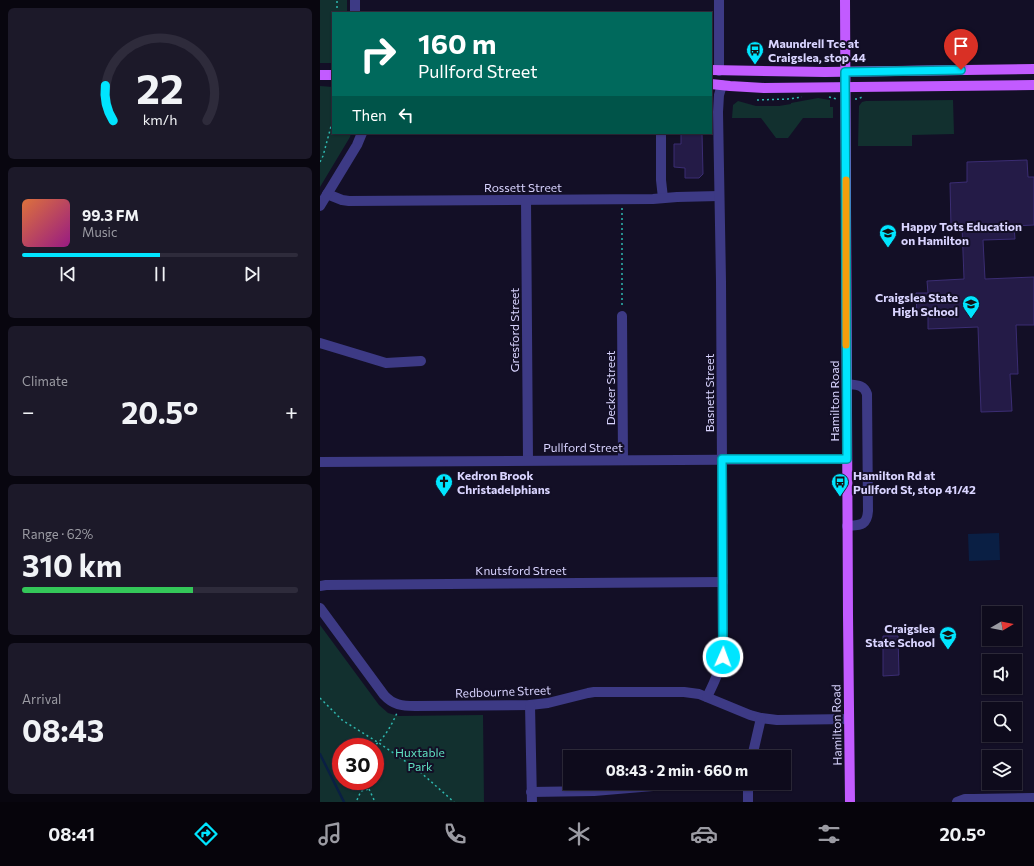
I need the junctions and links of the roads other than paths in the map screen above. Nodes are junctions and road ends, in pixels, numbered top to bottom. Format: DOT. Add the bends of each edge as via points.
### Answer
graph roads {
  1 [pos="355,0"];
  2 [pos="719,0"];
  3 [pos="845,0"];
  4 [pos="355,12"];
  5 [pos="1034,69"];
  6 [pos="715,71"];
  7 [pos="845,72"];
  8 [pos="320,75"];
  9 [pos="332,75"];
  10 [pos="712,84"];
  11 [pos="1034,85"];
  12 [pos="722,86"];
  13 [pos="845,87"];
  14 [pos="362,134"];
  15 [pos="661,134"];
  16 [pos="327,194"];
  17 [pos="719,196"];
  18 [pos="663,198"];
  19 [pos="526,200"];
  20 [pos="320,206"];
  21 [pos="622,316"];
  22 [pos="320,343"];
  23 [pos="421,361"];
  24 [pos="847,384"];
  25 [pos="722,459"];
  26 [pos="847,459"];
  27 [pos="528,460"];
  28 [pos="623,460"];
  29 [pos="320,462"];
  30 [pos="847,526"];
  31 [pos="723,582"];
  32 [pos="320,586"];
  33 [pos="320,608"];
  34 [pos="708,697"];
  35 [pos="530,705"];
  36 [pos="761,718"];
  37 [pos="849,719"];
  38 [pos="754,750"];
  39 [pos="606,790"];
  40 [pos="748,790"];
  41 [pos="531,797"];
  42 [pos="1034,798"];
  43 [pos="748,802"];
  44 [pos="850,802"];
  45 [pos="957,802"];
  1 -- 4 [label="street"];
  2 -- 6 [label="street"];
  3 -- 7 [label="main road, Hamilton Road"];
  5 -- 7 [label="main road"];
  6 -- 7 [label="main road"];
  7 -- 13 [label="main road, Hamilton Road"];
  8 -- 9 [label="main road"];
  10 -- 12 [label="main road"];
  11 -- 13 [label="main road"];
  12 -- 13 [label="main road"];
  12 -- 17 [label="street, Basnett Street" via="718,112"];
  13 -- 24 [label="main road, Hamilton Road"];
  14 -- 16 [label="street" via="358,145"];
  15 -- 18 [label="street"];
  16 -- 19 [label="street, Rossett Street" via="349,201"];
  16 -- 20 [label="street"];
  17 -- 18 [label="street, Rossett Street"];
  17 -- 25 [label="street, Basnett Street"];
  18 -- 19 [label="street, Rossett Street"];
  19 -- 27 [label="street, Gresford Street"];
  21 -- 28 [label="street, Decker Street"];
  22 -- 23 [label="street" via="386,363"];
  24 -- 26 [label="main road, Hamilton Road"];
  24 -- 30 [label="street" via="861,386 867,394 868,488 867,519 863,524"];
  25 -- 26 [label="street, Pullford Street"];
  25 -- 28 [label="street, Pullford Street"];
  25 -- 31 [label="street, Basnett Street"];
  26 -- 30 [label="main road, Hamilton Road"];
  27 -- 28 [label="street, Pullford Street"];
  27 -- 29 [label="street, Pullford Street"];
  30 -- 37 [label="main road, Hamilton Road"];
  31 -- 32 [label="street, Knutsford Street"];
  31 -- 34 [label="street, Basnett Street" via="723,657"];
  33 -- 35 [label="street, Redbourne Street" via="388,700 398,705"];
  34 -- 35 [label="street, Redbourne Street" via="684,692 594,692 548,704"];
  34 -- 36 [label="street, Redbourne Street"];
  35 -- 41 [label="street"];
  36 -- 37 [label="street, Redbourne Street"];
  36 -- 38 [label="street"];
  37 -- 44 [label="main road, Hamilton Road"];
  39 -- 41 [label="street"];
  40 -- 43 [label="street"];
  42 -- 45 [label="street" via="965,799"];
}
